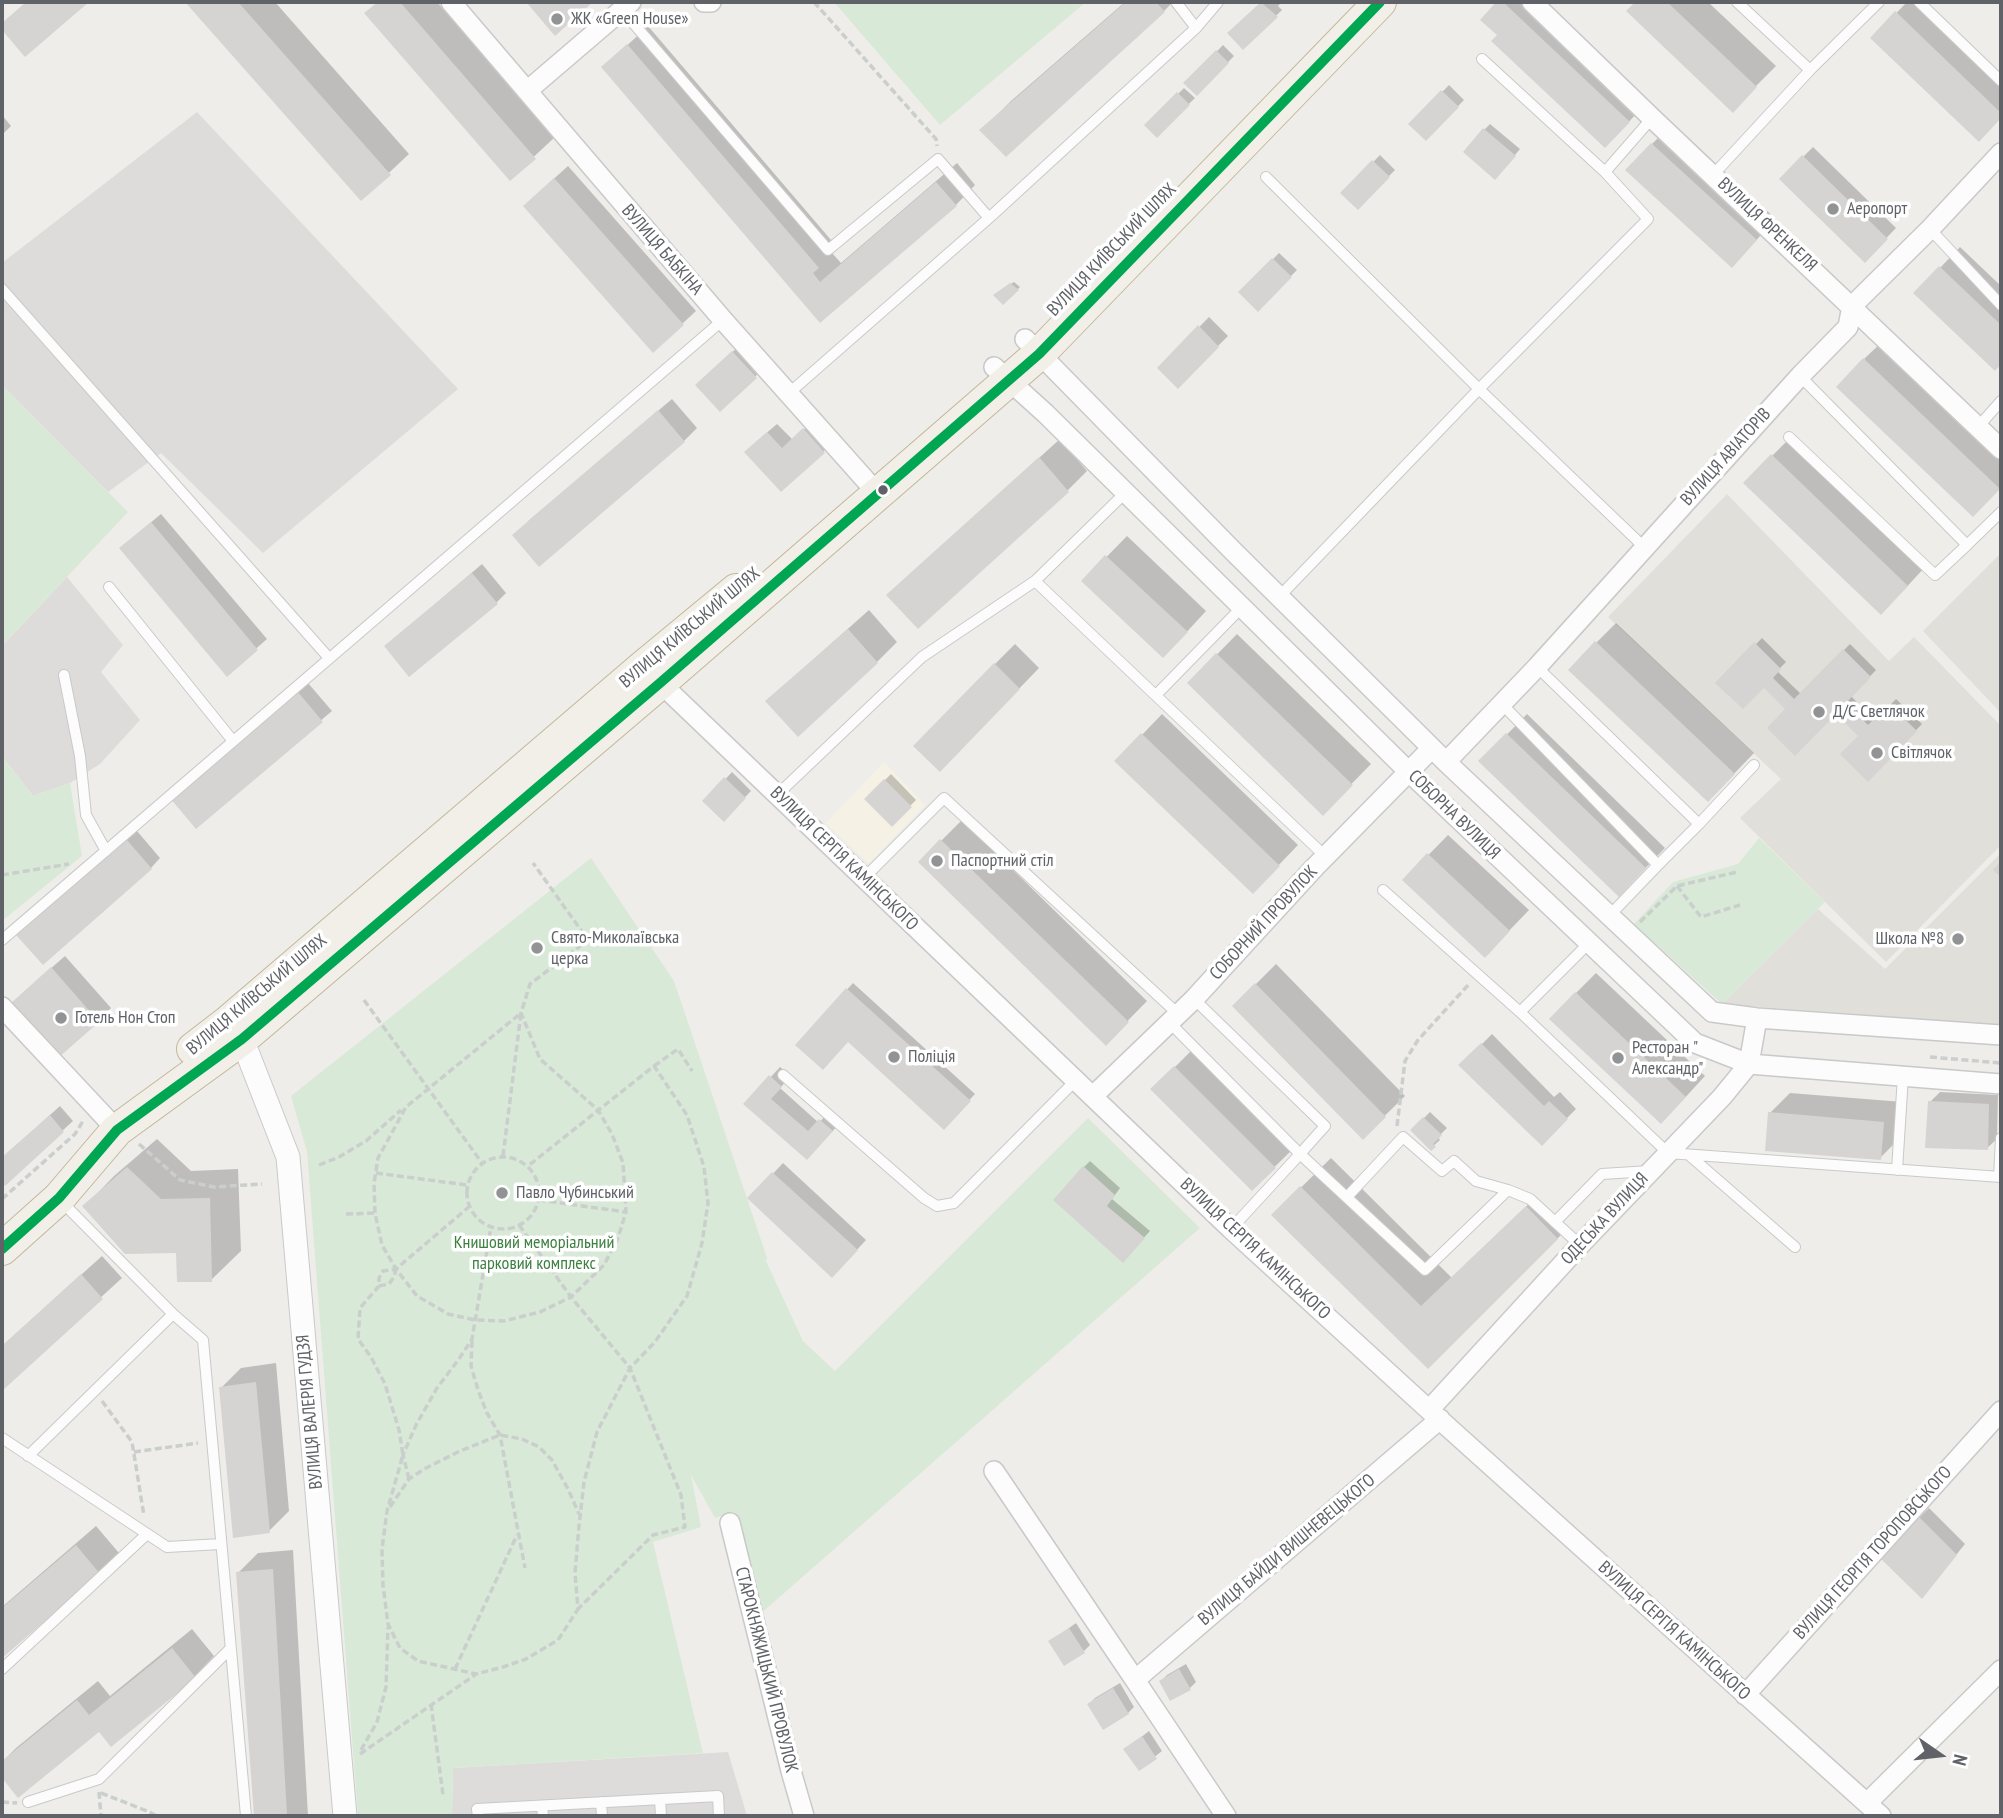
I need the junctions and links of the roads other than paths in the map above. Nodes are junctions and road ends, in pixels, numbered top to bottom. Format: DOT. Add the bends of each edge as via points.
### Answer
graph roads {
  1 [pos="451,2"];
  2 [pos="704,2"];
  3 [pos="711,2"];
  4 [pos="1176,2"];
  5 [pos="1218,2"];
  6 [pos="1351,2"];
  7 [pos="1380,2"];
  8 [pos="1532,2"];
  9 [pos="1737,2"];
  10 [pos="1879,2"];
  11 [pos="1919,2"];
  12 [pos="626,6"];
  13 [pos="1196,29"];
  14 [pos="1482,59"];
  15 [pos="1810,70"];
  16 [pos="2001,81"];
  17 [pos="527,91"];
  18 [pos="1652,118"];
  19 [pos="2001,153"];
  20 [pos="1605,172"];
  21 [pos="1713,175"];
  22 [pos="1266,177"];
  23 [pos="989,218"];
  24 [pos="1930,229"];
  25 [pos="2,289"];
  26 [pos="2001,305"];
  27 [pos="1852,306"];
  28 [pos="723,320"];
  29 [pos="1032,347"];
  30 [pos="1002,373"];
  31 [pos="1800,376"];
  32 [pos="1479,389"];
  33 [pos="788,394"];
  34 [pos="2001,401"];
  35 [pos="1978,426"];
  36 [pos="1789,437"];
  37 [pos="2001,449"];
  38 [pos="872,488"];
  39 [pos="1125,493"];
  40 [pos="2001,512"];
  41 [pos="1967,545"];
  42 [pos="1644,547"];
  43 [pos="1035,581"];
  44 [pos="109,587"];
  45 [pos="1279,597"];
  46 [pos="1241,607"];
  47 [pos="330,658"];
  48 [pos="1537,667"];
  49 [pos="64,675"];
  50 [pos="652,675"];
  51 [pos="1156,695"];
  52 [pos="1501,703"];
  53 [pos="233,741"];
  54 [pos="1439,755"];
  55 [pos="1754,765"];
  56 [pos="1409,772"];
  57 [pos="777,795"];
  58 [pos="1699,824"];
  59 [pos="102,855"];
  60 [pos="1325,856"];
  61 [pos="1658,865"];
  62 [pos="864,878"];
  63 [pos="1383,890"];
  64 [pos="1609,916"];
  65 [pos="2,940"];
  66 [pos="1589,943"];
  67 [pos="1194,999"];
  68 [pos="2,1007"];
  69 [pos="1520,1012"];
  70 [pos="1173,1017"];
  71 [pos="1758,1018"];
  72 [pos="235,1030"];
  73 [pos="2001,1035"];
  74 [pos="1749,1064"];
  75 [pos="783,1075"];
  76 [pos="1903,1076"];
  77 [pos="1076,1080"];
  78 [pos="2001,1084"];
  79 [pos="1093,1096"];
  80 [pos="112,1123"];
  81 [pos="2001,1138"];
  82 [pos="1668,1153"];
  83 [pos="1300,1154"];
  84 [pos="1689,1155"];
  85 [pos="1896,1170"];
  86 [pos="1650,1171"];
  87 [pos="2000,1177"];
  88 [pos="1508,1190"];
  89 [pos="1347,1197"];
  90 [pos="59,1198"];
  91 [pos="1555,1222"];
  92 [pos="2,1224"];
  93 [pos="1231,1229"];
  94 [pos="1580,1245"];
  95 [pos="1795,1247"];
  96 [pos="2,1249"];
  97 [pos="173,1314"];
  98 [pos="2001,1411"];
  99 [pos="1434,1415"];
  100 [pos="2,1438"];
  101 [pos="28,1456"];
  102 [pos="994,1471"];
  103 [pos="730,1523"];
  104 [pos="147,1534"];
  105 [pos="221,1544"];
  106 [pos="230,1648"];
  107 [pos="2,1670"];
  108 [pos="2001,1670"];
  109 [pos="1135,1680"];
  110 [pos="1745,1695"];
  111 [pos="660,1799"];
  112 [pos="28,1802"];
  113 [pos="601,1802"];
  114 [pos="1874,1809"];
  115 [pos="542,1811"];
  116 [pos="246,1816"];
  117 [pos="345,1816"];
  118 [pos="478,1816"];
  119 [pos="602,1816"];
  120 [pos="661,1816"];
  121 [pos="719,1816"];
  122 [pos="804,1816"];
  123 [pos="1226,1816"];
  1 -- 17 [label="street, ВУЛИЦЯ БАБКІНА"];
  2 -- 3 [label="street"];
  4 -- 13 [label="lane"];
  5 -- 13 [label="lane"];
  6 -- 29 [label="highway, ВУЛИЦЯ КИЇВСЬКИЙ ШЛЯХ"];
  7 -- 29 [label="highway, ВУЛИЦЯ КИЇВСЬКИЙ ШЛЯХ"];
  8 -- 18 [label="street, ВУЛИЦЯ ФРЕНКЕЛЯ"];
  9 -- 15 [label="lane"];
  10 -- 15 [label="lane"];
  11 -- 16 [label="lane"];
  12 -- 17 [label="street"];
  12 -- 23 [label="lane" via="828,250 939,159"];
  13 -- 23 [label="lane"];
  14 -- 20 [label="lane"];
  15 -- 21 [label="lane"];
  17 -- 28 [label="street, ВУЛИЦЯ БАБКІНА"];
  18 -- 20 [label="lane"];
  18 -- 21 [label="street, ВУЛИЦЯ ФРЕНКЕЛЯ"];
  19 -- 24 [label="street, ВУЛИЦЯ АВІАТОРІВ"];
  20 -- 32 [label="lane" via="1647,219"];
  21 -- 27 [label="street, ВУЛИЦЯ ФРЕНКЕЛЯ"];
  22 -- 32 [label="lane"];
  23 -- 33 [label="lane"];
  24 -- 26 [label="lane"];
  24 -- 27 [label="street, ВУЛИЦЯ АВІАТОРІВ"];
  25 -- 47 [label="lane"];
  27 -- 31 [label="street, ВУЛИЦЯ АВІАТОРІВ" via="1848,327"];
  27 -- 35 [label="street, ВУЛИЦЯ ФРЕНКЕЛЯ"];
  28 -- 33 [label="street, ВУЛИЦЯ БАБКІНА"];
  28 -- 47 [label="lane"];
  29 -- 30 [label="highway, ВУЛИЦЯ КИЇВСЬКИЙ ШЛЯХ"];
  29 -- 45 [label="street, СОБОРНА ВУЛИЦЯ"];
  30 -- 38 [label="highway, ВУЛИЦЯ КИЇВСЬКИЙ ШЛЯХ"];
  30 -- 39 [label="street, СОБОРНА ВУЛИЦЯ"];
  31 -- 41 [label="lane"];
  31 -- 42 [label="street, ВУЛИЦЯ АВІАТОРІВ"];
  32 -- 42 [label="lane"];
  32 -- 45 [label="lane"];
  33 -- 38 [label="street, ВУЛИЦЯ БАБКІНА"];
  34 -- 35 [label="lane"];
  35 -- 37 [label="street, ВУЛИЦЯ ФРЕНКЕЛЯ"];
  36 -- 41 [label="lane" via="1935,575"];
  38 -- 50 [label="highway, ВУЛИЦЯ КИЇВСЬКИЙ ШЛЯХ"];
  39 -- 43 [label="lane"];
  39 -- 46 [label="street, СОБОРНА ВУЛИЦЯ"];
  40 -- 41 [label="lane"];
  42 -- 48 [label="street, ВУЛИЦЯ АВІАТОРІВ"];
  43 -- 51 [label="lane"];
  43 -- 57 [label="lane" via="922,657"];
  44 -- 53 [label="lane"];
  45 -- 54 [label="street, СОБОРНА ВУЛИЦЯ"];
  46 -- 51 [label="lane"];
  46 -- 56 [label="street, СОБОРНА ВУЛИЦЯ"];
  47 -- 53 [label="lane"];
  48 -- 52 [label="street, ВУЛИЦЯ АВІАТОРІВ"];
  48 -- 58 [label="lane"];
  49 -- 59 [label="lane" via="86,815"];
  50 -- 57 [label="street, ВУЛИЦЯ СЕРГІЯ КАМІНСЬКОГО"];
  50 -- 72 [label="highway, ВУЛИЦЯ КИЇВСЬКИЙ ШЛЯХ"];
  51 -- 60 [label="lane"];
  52 -- 54 [label="street, ВУЛИЦЯ АВІАТОРІВ"];
  52 -- 61 [label="lane"];
  53 -- 59 [label="lane"];
  54 -- 56 [label="street, СОБОРНИЙ ПРОВУЛОК"];
  54 -- 64 [label="street, СОБОРНА ВУЛИЦЯ"];
  55 -- 58 [label="lane"];
  56 -- 60 [label="street, СОБОРНИЙ ПРОВУЛОК"];
  56 -- 66 [label="street, СОБОРНА ВУЛИЦЯ"];
  57 -- 62 [label="street, ВУЛИЦЯ СЕРГІЯ КАМІНСЬКОГО"];
  58 -- 61 [label="lane"];
  59 -- 65 [label="lane"];
  60 -- 67 [label="street, СОБОРНИЙ ПРОВУЛОК"];
  61 -- 64 [label="lane"];
  62 -- 70 [label="lane" via="944,798"];
  62 -- 77 [label="street, ВУЛИЦЯ СЕРГІЯ КАМІНСЬКОГО"];
  63 -- 69 [label="lane"];
  64 -- 71 [label="street, СОБОРНА ВУЛИЦЯ" via="1712,1012"];
  66 -- 69 [label="lane"];
  66 -- 74 [label="street, СОБОРНА ВУЛИЦЯ" via="1695,1043"];
  67 -- 70 [label="street, СОБОРНИЙ ПРОВУЛОК"];
  67 -- 83 [label="lane" via="1325,1126"];
  68 -- 80 [label="street"];
  69 -- 82 [label="lane"];
  70 -- 79 [label="street, СОБОРНИЙ ПРОВУЛОК"];
  70 -- 83 [label="lane"];
  71 -- 73 [label="street, СОБОРНА ВУЛИЦЯ"];
  71 -- 74 [label="street, ОДЕСЬКА ВУЛИЦЯ"];
  72 -- 80 [label="highway, ВУЛИЦЯ КИЇВСЬКИЙ ШЛЯХ"];
  72 -- 117 [label="street, ВУЛИЦЯ ВАЛЕРІЯ ГУДЗЯ" via="288,1157"];
  74 -- 76 [label="street, СОБОРНА ВУЛИЦЯ"];
  74 -- 82 [label="street, ОДЕСЬКА ВУЛИЦЯ"];
  75 -- 77 [label="lane" via="937,1206 954,1203"];
  76 -- 78 [label="street, СОБОРНА ВУЛИЦЯ"];
  76 -- 85 [label="lane"];
  77 -- 79 [label="street, ВУЛИЦЯ СЕРГІЯ КАМІНСЬКОГО"];
  79 -- 93 [label="street, ВУЛИЦЯ СЕРГІЯ КАМІНСЬКОГО"];
  80 -- 90 [label="highway, ВУЛИЦЯ КИЇВСЬКИЙ ШЛЯХ"];
  80 -- 92 [label="highway, ВУЛИЦЯ КИЇВСЬКИЙ ШЛЯХ"];
  81 -- 87 [label="lane"];
  82 -- 84 [label="lane"];
  82 -- 86 [label="street, ОДЕСЬКА ВУЛИЦЯ"];
  83 -- 89 [label="lane"];
  83 -- 93 [label="lane"];
  84 -- 85 [label="lane"];
  84 -- 95 [label="lane"];
  85 -- 87 [label="lane"];
  86 -- 91 [label="lane" via="1602,1174"];
  86 -- 94 [label="street, ОДЕСЬКА ВУЛИЦЯ"];
  88 -- 89 [label="lane" via="1476,1181 1454,1161 1442,1171 1403,1137"];
  88 -- 89 [label="lane" via="1425,1270"];
  88 -- 91 [label="lane" via="1530,1199"];
  90 -- 96 [label="highway, ВУЛИЦЯ КИЇВСЬКИЙ ШЛЯХ"];
  90 -- 97 [label="lane"];
  91 -- 94 [label="lane"];
  93 -- 99 [label="street, ВУЛИЦЯ СЕРГІЯ КАМІНСЬКОГО"];
  94 -- 99 [label="street, ОДЕСЬКА ВУЛИЦЯ"];
  97 -- 101 [label="lane"];
  97 -- 105 [label="lane" via="203,1340"];
  98 -- 110 [label="street, ВУЛИЦЯ ГЕОРГІЯ ТОРОПОВСЬКОГО"];
  99 -- 109 [label="street, ВУЛИЦЯ БАЙДИ ВИШНЕВЕЦЬКОГО"];
  99 -- 110 [label="street, ВУЛИЦЯ СЕРГІЯ КАМІНСЬКОГО"];
  100 -- 101 [label="lane"];
  101 -- 104 [label="lane"];
  102 -- 109 [label="street"];
  103 -- 122 [label="street, СТАРОКНЯЖИЦЬКИЙ ПРОВУЛОК"];
  104 -- 105 [label="lane" via="167,1547"];
  104 -- 107 [label="lane"];
  105 -- 106 [label="lane"];
  106 -- 112 [label="lane" via="99,1779"];
  106 -- 116 [label="lane"];
  108 -- 114 [label="street"];
  109 -- 123 [label="street"];
  110 -- 114 [label="street, ВУЛИЦЯ СЕРГІЯ КАМІНСЬКОГО"];
  111 -- 113 [label="lane"];
  111 -- 120 [label="lane"];
  111 -- 121 [label="lane" via="718,1796"];
  113 -- 115 [label="lane"];
  113 -- 119 [label="lane"];
  115 -- 118 [label="lane" via="477,1809"];
}
